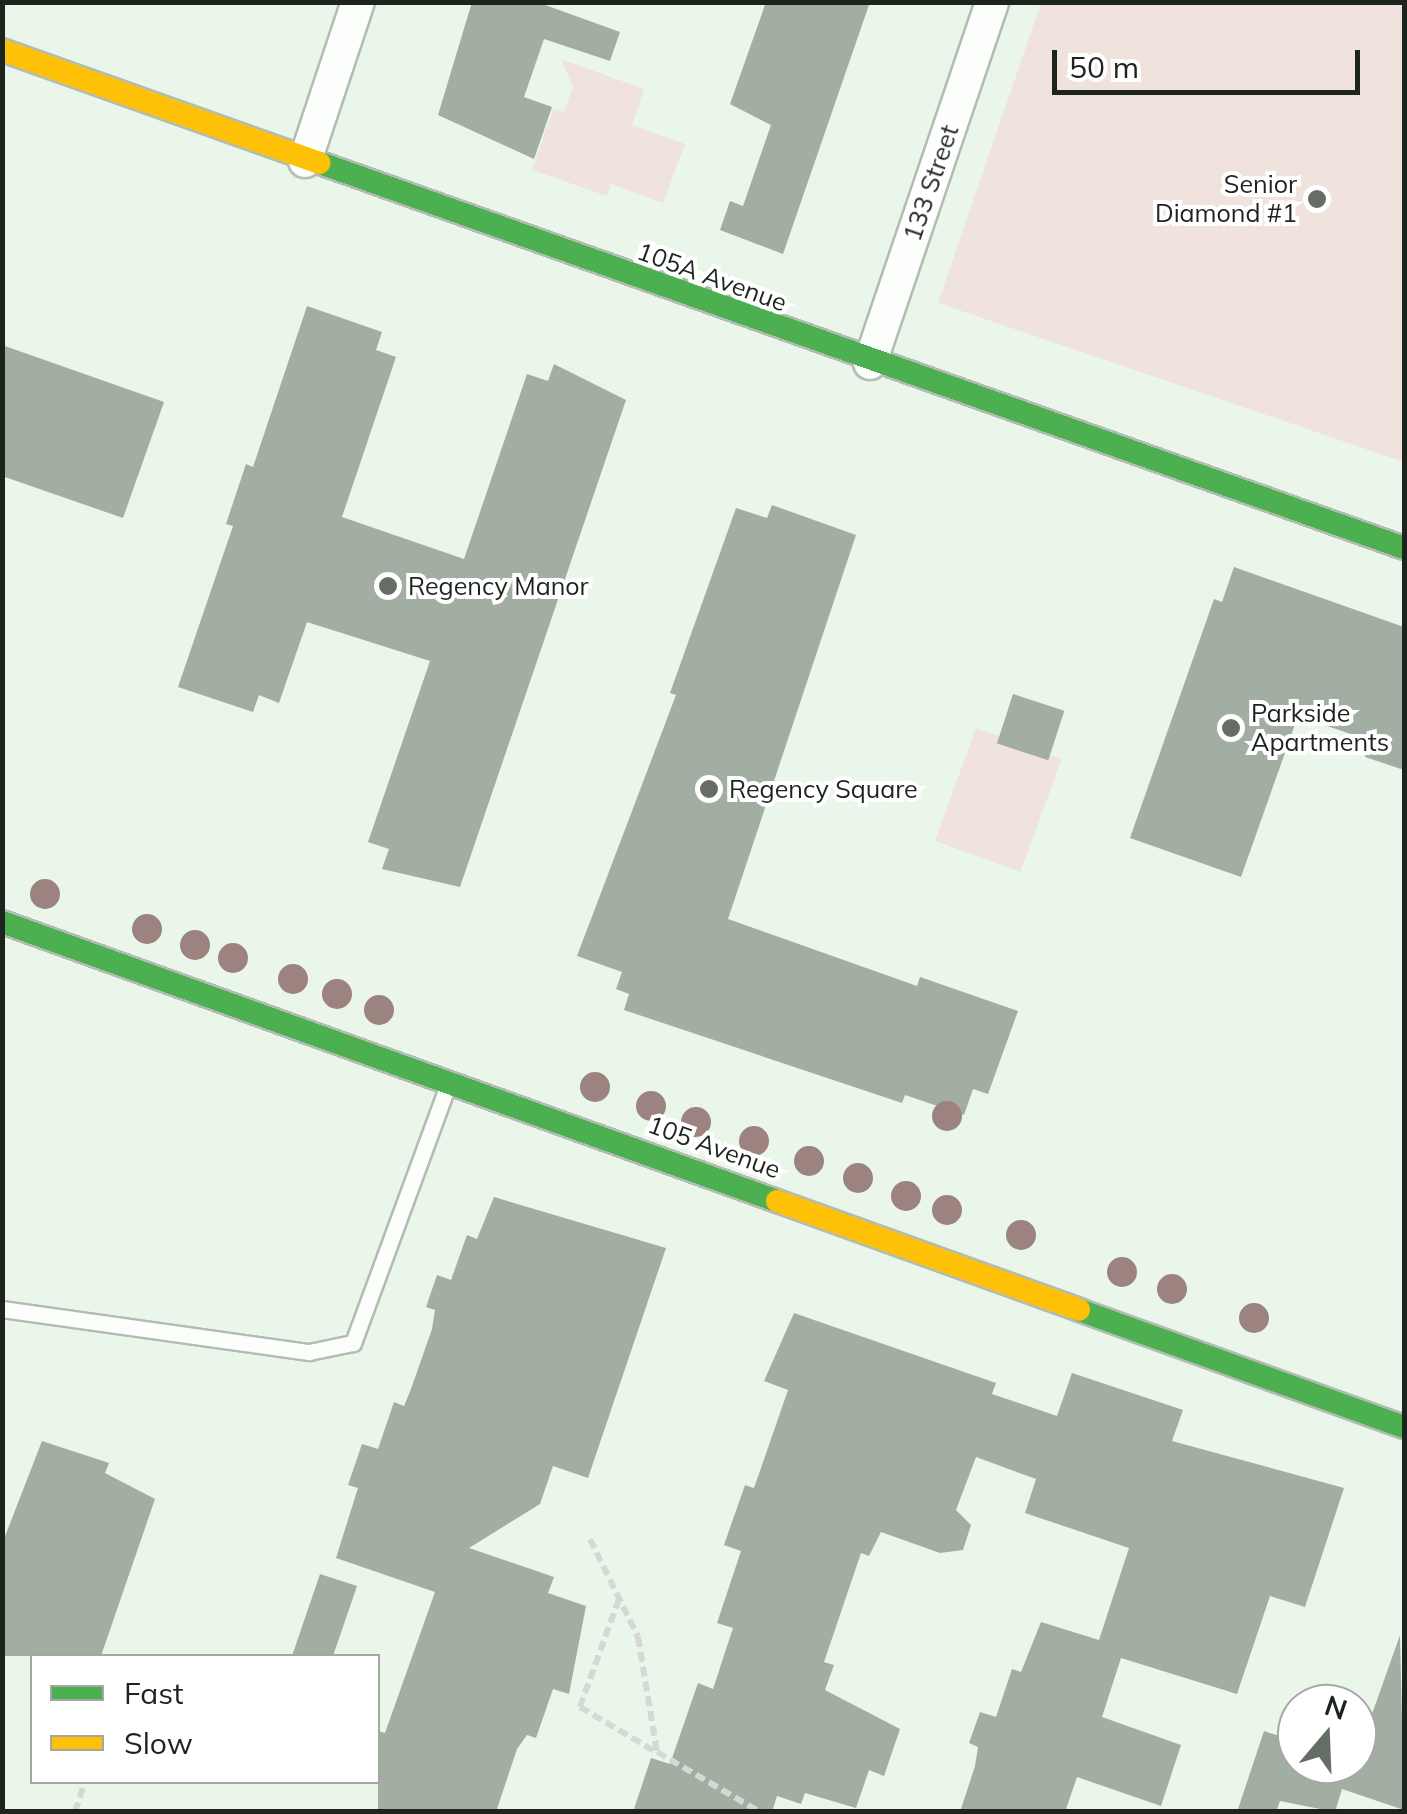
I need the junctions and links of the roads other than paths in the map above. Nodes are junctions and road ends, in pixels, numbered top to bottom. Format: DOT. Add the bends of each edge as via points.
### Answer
graph roads {
  1 [pos="358,2"];
  2 [pos="992,2"];
  3 [pos="2,50"];
  4 [pos="305,160"];
  5 [pos="870,363"];
  6 [pos="1404,548"];
  7 [pos="2,922"];
  8 [pos="449,1082"];
  9 [pos="2,1309"];
  10 [pos="1404,1428"];
  1 -- 4 [label="street"];
  2 -- 5 [label="street, 133 Street"];
  3 -- 4 [label="street, 105A Avenue"];
  4 -- 5 [label="street, 105A Avenue"];
  5 -- 6 [label="street, 105A Avenue"];
  7 -- 8 [label="street, 105 Avenue"];
  8 -- 9 [label="lane" via="354,1344 309,1352"];
  8 -- 10 [label="street, 105 Avenue"];
}
